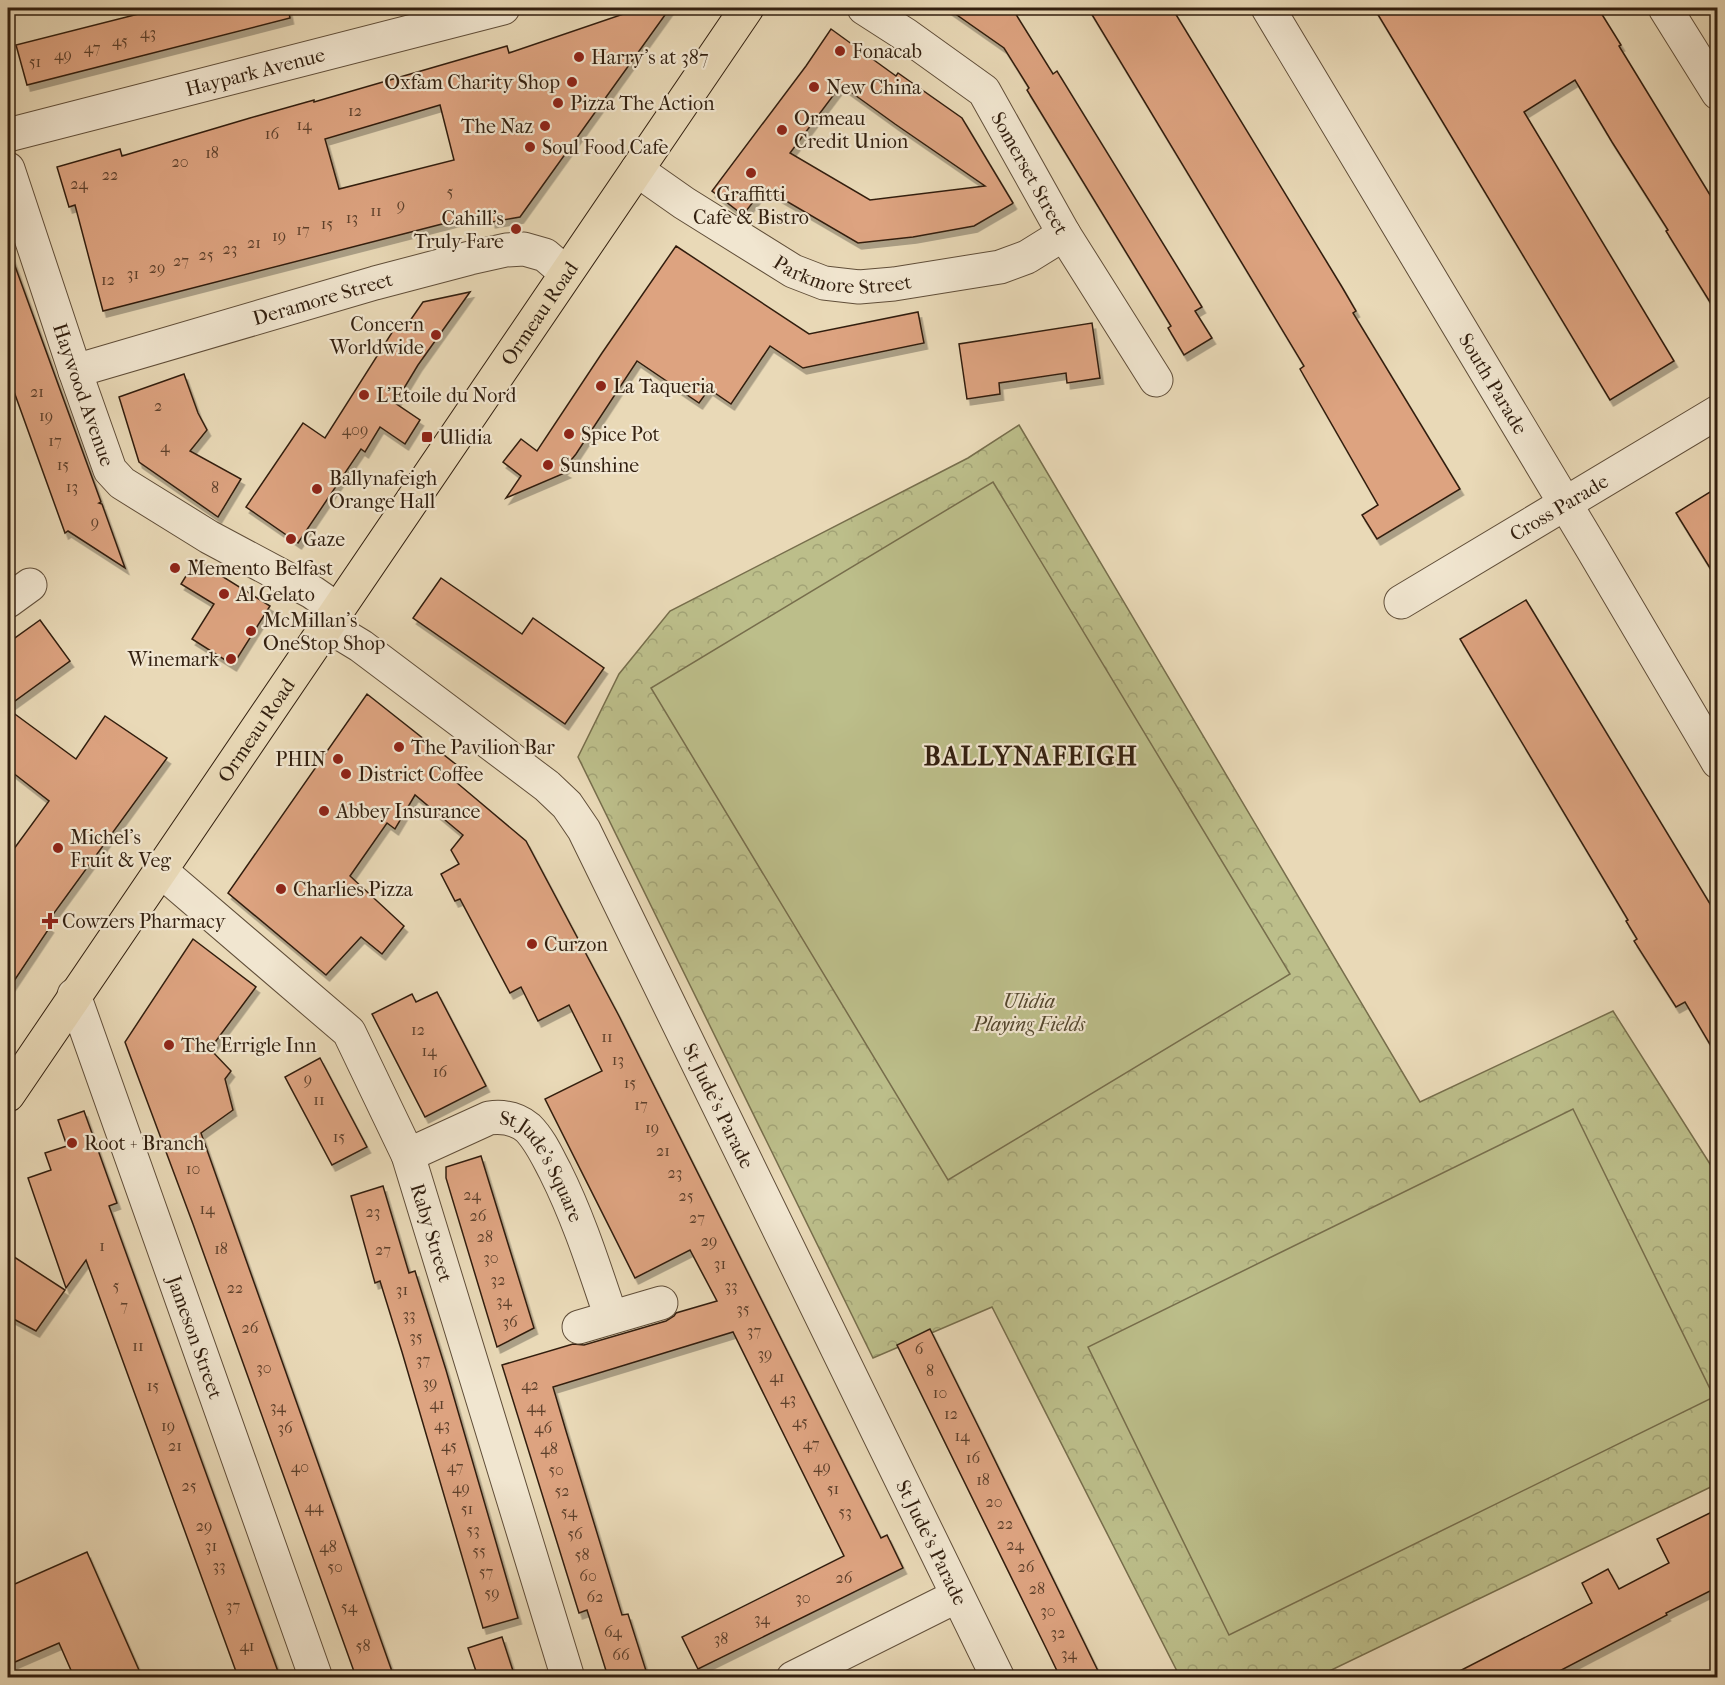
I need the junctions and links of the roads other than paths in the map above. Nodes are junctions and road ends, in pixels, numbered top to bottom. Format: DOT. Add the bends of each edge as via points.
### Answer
graph roads {
  1 [pos="503,8"];
  2 [pos="747,8"];
  3 [pos="864,8"];
  4 [pos="1268,8"];
  5 [pos="1665,8"];
  6 [pos="1718,93"];
  7 [pos="8,135"];
  8 [pos="8,169"];
  9 [pos="637,170"];
  10 [pos="1064,234"];
  11 [pos="566,273"];
  12 [pos="75,371"];
  13 [pos="1156,380"];
  14 [pos="1718,412"];
  15 [pos="1565,503"];
  16 [pos="1401,602"];
  17 [pos="333,618"];
  18 [pos="1718,762"];
  19 [pos="160,871"];
  20 [pos="75,996"];
  21 [pos="8,1095"];
  22 [pos="408,1155"];
  23 [pos="661,1304"];
  24 [pos="611,1317"];
  25 [pos="579,1327"];
  26 [pos="957,1596"];
  27 [pos="316,1677"];
  28 [pos="568,1677"];
  29 [pos="794,1677"];
  30 [pos="998,1677"];
  1 -- 7 [label="street, Haypark Avenue"];
  2 -- 9 [label="main road, Ormeau Road"];
  3 -- 10 [label="street, Somerset Street" via="984,91"];
  4 -- 15 [label="street, South Parade"];
  5 -- 6 [label="street"];
  8 -- 12 [label="street, Haywood Avenue"];
  9 -- 10 [label="street, Parkmore Street" via="793,272 824,283 859,287 894,284 1000,267 1028,257"];
  9 -- 11 [label="main road, Ormeau Road"];
  10 -- 13 [label="street, Somerset Street"];
  11 -- 12 [label="street, Deramore Street" via="545,255 524,249 506,250 375,283"];
  11 -- 17 [label="main road, Ormeau Road"];
  12 -- 17 [label="street, Haywood Avenue" via="110,470 122,483 209,537 312,592"];
  14 -- 15 [label="street, Cross Parade"];
  15 -- 16 [label="street, Cross Parade"];
  15 -- 18 [label="street, South Parade"];
  17 -- 19 [label="main road, Ormeau Road"];
  17 -- 26 [label="street, St Jude's Parade" via="361,646 547,786 567,805 584,830"];
  19 -- 20 [label="main road, Ormeau Road"];
  19 -- 22 [label="street, Raby Street" via="349,1032"];
  20 -- 21 [label="main road, Ormeau Road"];
  20 -- 27 [label="street, Jameson Street"];
  22 -- 24 [label="street, St Jude's Square" via="489,1118 502,1116 527,1127 542,1147 568,1199"];
  22 -- 28 [label="street, Raby Street"];
  23 -- 24 [label="street"];
  24 -- 25 [label="street"];
  26 -- 29 [label="street"];
  26 -- 30 [label="street, St Jude's Parade"];
}
